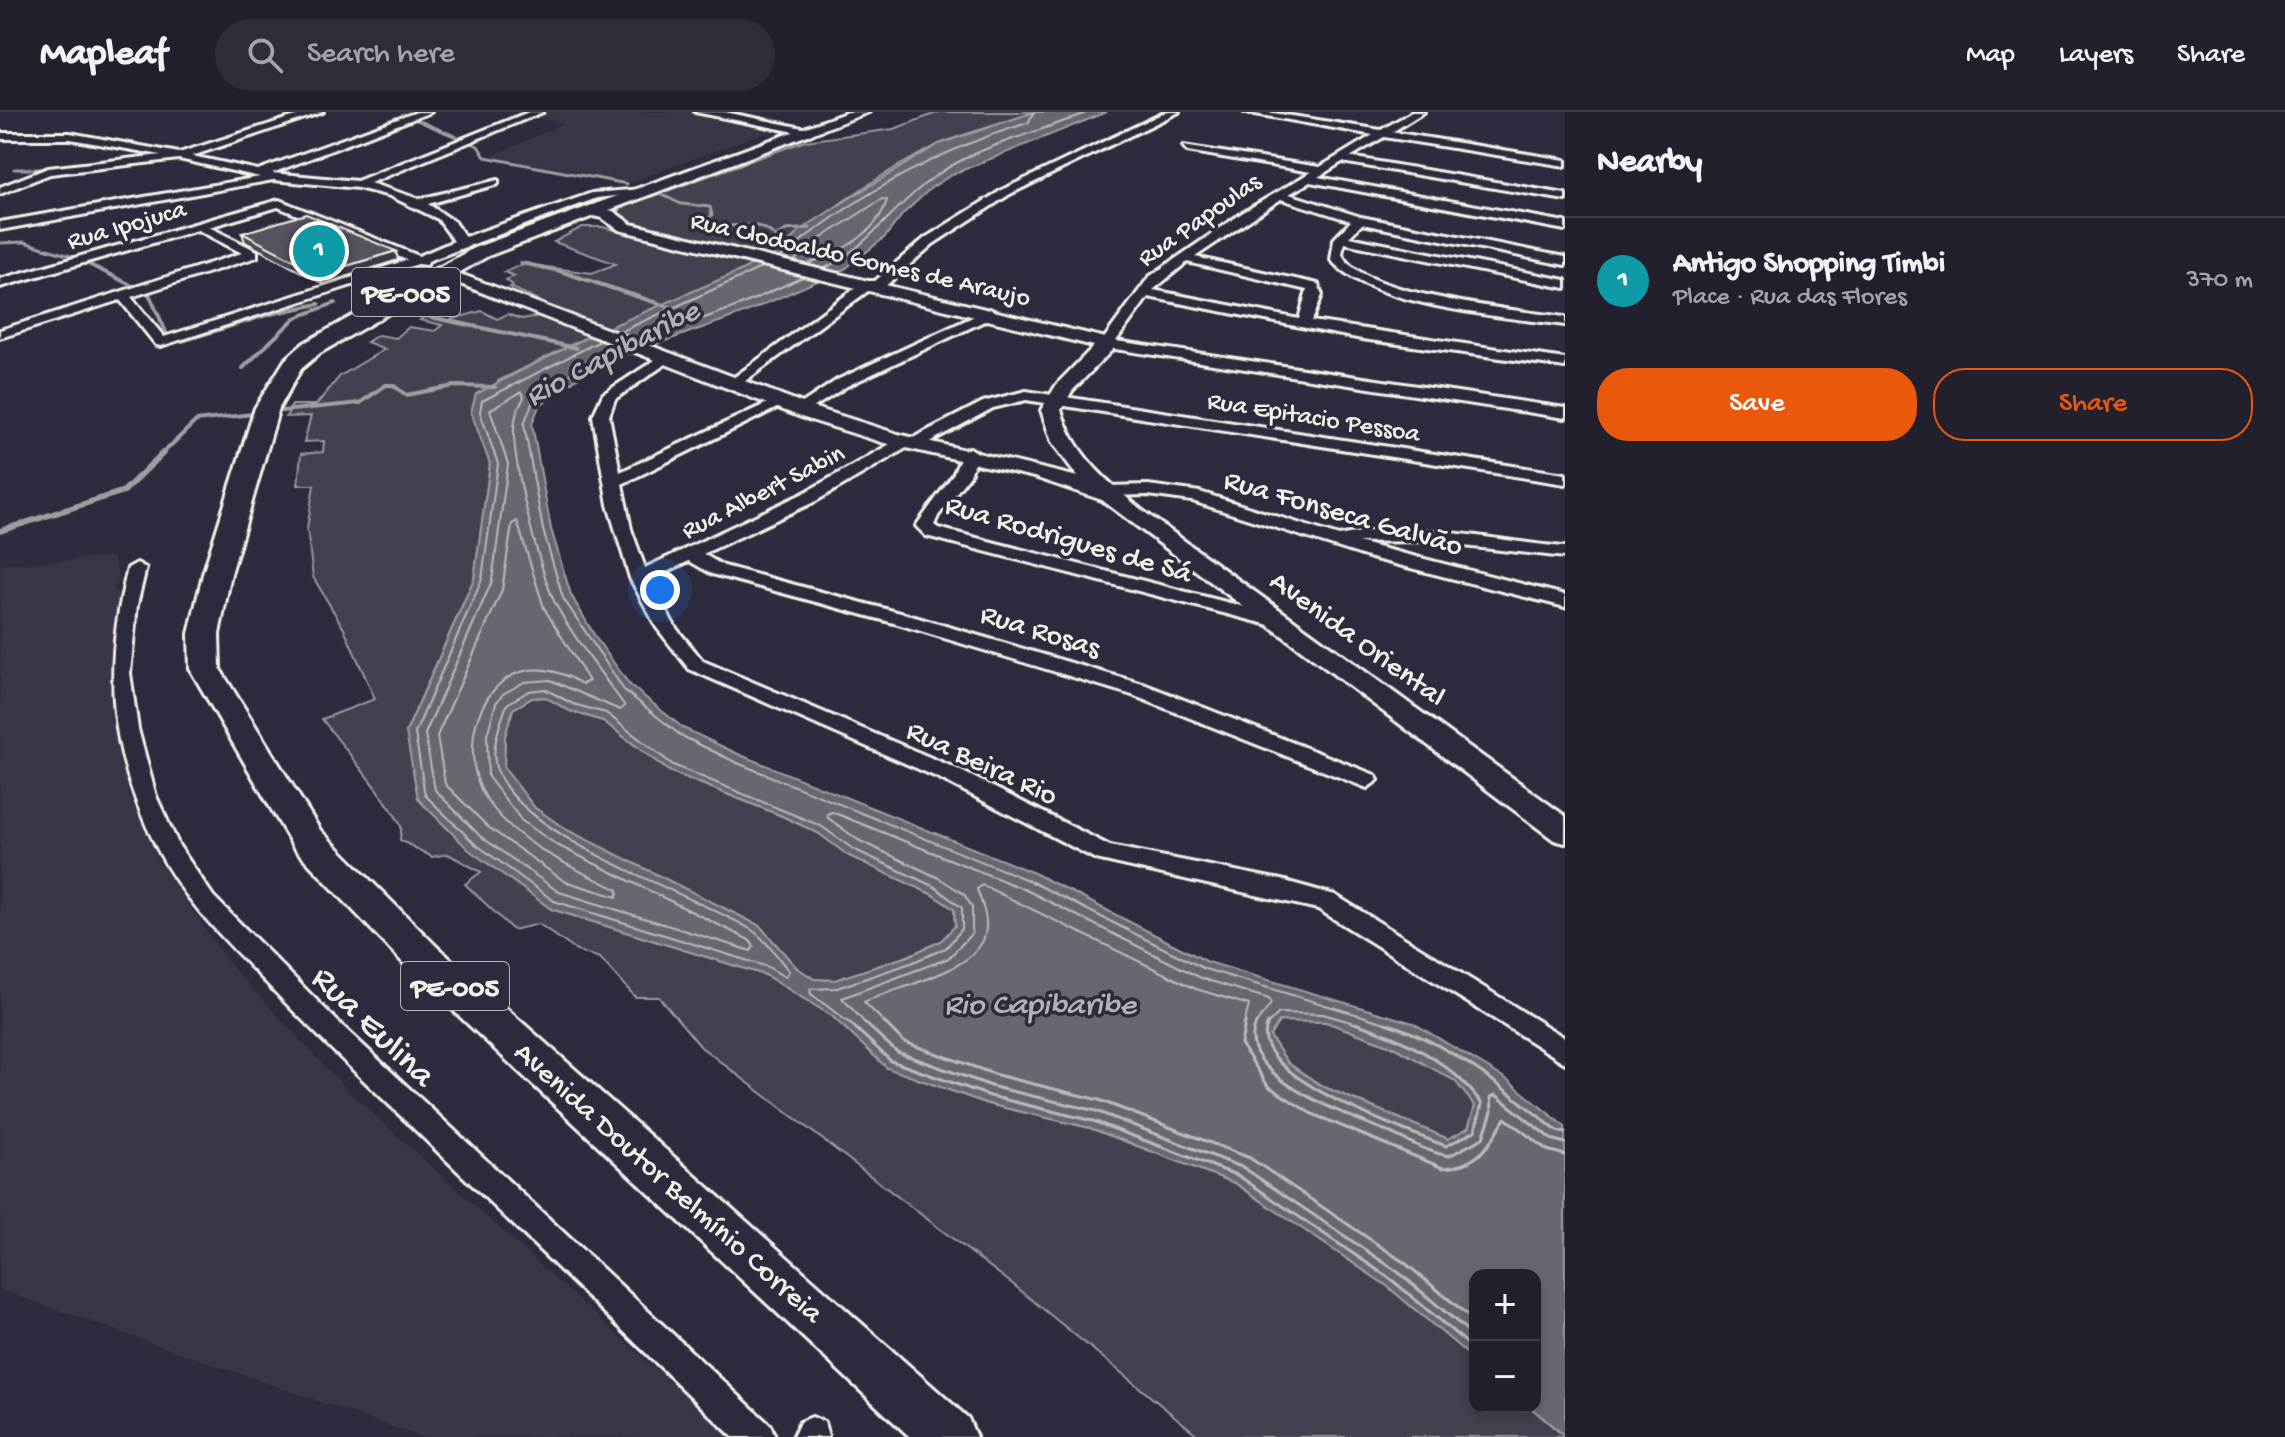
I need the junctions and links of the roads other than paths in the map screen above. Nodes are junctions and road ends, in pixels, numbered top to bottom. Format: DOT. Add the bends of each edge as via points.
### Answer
graph roads {
  1 [pos="318,112"];
  2 [pos="426,112"];
  3 [pos="538,112"];
  4 [pos="702,112"];
  5 [pos="862,112"];
  6 [pos="1174,112"];
  7 [pos="1249,112"];
  8 [pos="1419,112"];
  9 [pos="810,131"];
  10 [pos="1385,134"];
  11 [pos="0,136"];
  12 [pos="1187,148"];
  13 [pos="181,156"];
  14 [pos="1341,159"];
  15 [pos="1565,163"];
  16 [pos="1320,170"];
  17 [pos="11,173"];
  18 [pos="258,174"];
  19 [pos="28,176"];
  20 [pos="277,178"];
  21 [pos="1308,178"];
  22 [pos="494,182"];
  23 [pos="357,185"];
  24 [pos="0,191"];
  25 [pos="643,192"];
  26 [pos="1280,195"];
  27 [pos="1565,197"];
  28 [pos="415,204"];
  29 [pos="596,213"];
  30 [pos="1359,220"];
  31 [pos="197,225"];
  32 [pos="0,226"];
  33 [pos="1565,226"];
  34 [pos="1340,239"];
  35 [pos="461,243"];
  36 [pos="1184,258"];
  37 [pos="1564,258"];
  38 [pos="419,260"];
  39 [pos="441,273"];
  40 [pos="0,283"];
  41 [pos="868,284"];
  42 [pos="1565,284"];
  43 [pos="1142,292"];
  44 [pos="123,295"];
  45 [pos="990,313"];
  46 [pos="1565,321"];
  47 [pos="1304,324"];
  48 [pos="0,334"];
  49 [pos="1107,344"];
  50 [pos="656,358"];
  51 [pos="1565,363"];
  52 [pos="732,384"];
  53 [pos="1056,399"];
  54 [pos="790,406"];
  55 [pos="1565,413"];
  56 [pos="910,443"];
  57 [pos="970,453"];
  58 [pos="1073,457"];
  59 [pos="1044,471"];
  60 [pos="1565,479"];
  61 [pos="613,482"];
  62 [pos="1109,494"];
  63 [pos="1337,542"];
  64 [pos="1565,552"];
  65 [pos="691,555"];
  66 [pos="137,568"];
  67 [pos="639,578"];
  68 [pos="1565,601"];
  69 [pos="1281,622"];
  70 [pos="1367,780"];
  71 [pos="1565,832"];
  72 [pos="1565,1052"];
  73 [pos="758,1437"];
  74 [pos="949,1437"];
  1 -- 13 [label="street"];
  2 -- 18 [label="street"];
  3 -- 23 [label="street"];
  4 -- 9 [label="street"];
  5 -- 9 [label="main road, Avenida Doutor Belmínio Correia / PE-005"];
  6 -- 41 [label="street" via="1006,192"];
  7 -- 10 [label="street"];
  8 -- 10 [label="street, Rua Papoulas"];
  9 -- 25 [label="main road, Avenida Doutor Belmínio Correia / PE-005"];
  10 -- 14 [label="street, Rua Papoulas"];
  10 -- 15 [label="street"];
  11 -- 13 [label="street" via="67,133"];
  12 -- 16 [label="street"];
  13 -- 18 [label="street"];
  13 -- 19 [label="street"];
  14 -- 16 [label="street, Rua Papoulas"];
  14 -- 27 [label="street"];
  16 -- 21 [label="street, Rua Papoulas"];
  17 -- 19 [label="street"];
  18 -- 20 [label="street"];
  19 -- 24 [label="street"];
  20 -- 23 [label="street"];
  20 -- 32 [label="street"];
  21 -- 26 [label="street, Rua Papoulas"];
  21 -- 33 [label="street"];
  22 -- 28 [label="street"];
  23 -- 28 [label="street"];
  25 -- 29 [label="main road, Avenida Doutor Belmínio Correia / PE-005"];
  25 -- 35 [label="street" via="596,195"];
  26 -- 30 [label="street"];
  26 -- 36 [label="street, Rua Papoulas"];
  28 -- 35 [label="street" via="454,227"];
  29 -- 39 [label="main road, Avenida Doutor Belmínio Correia / PE-005" via="538,230"];
  29 -- 41 [label="street, Rua Clodoaldo Gomes de Araujo" via="632,229"];
  30 -- 34 [label="street"];
  30 -- 37 [label="street"];
  31 -- 38 [label="street, Rua Ipojuca" via="286,203"];
  31 -- 40 [label="street, Rua Ipojuca"];
  31 -- 44 [label="street" via="253,254"];
  34 -- 42 [label="street"];
  34 -- 46 [label="street" via="1337,260 1366,281 1467,307"];
  35 -- 38 [label="street"];
  36 -- 43 [label="street, Rua Papoulas"];
  36 -- 47 [label="street" via="1313,287"];
  38 -- 39 [label="street"];
  38 -- 44 [label="street" via="161,342"];
  39 -- 50 [label="street, Avenida Oriental"];
  39 -- 74 [label="main road, Avenida Doutor Belmínio Correia / PE-005" via="312,348 285,376 266,412 217,574 202,651 212,684 291,817 323,858 423,958"];
  41 -- 45 [label="street, Rua Clodoaldo Gomes de Araujo"];
  41 -- 52 [label="street"];
  43 -- 47 [label="street"];
  43 -- 49 [label="street, Rua Papoulas"];
  44 -- 48 [label="street"];
  45 -- 49 [label="street, Rua Clodoaldo Gomes de Araujo"];
  45 -- 54 [label="street"];
  47 -- 51 [label="street"];
  49 -- 53 [label="street, Rua Papoulas"];
  49 -- 55 [label="street"];
  50 -- 52 [label="street, Avenida Oriental"];
  50 -- 61 [label="street, Rua Beira Rio" via="602,408"];
  52 -- 54 [label="street, Avenida Oriental"];
  53 -- 56 [label="street, Rua Epitacio Pessoa" via="1003,399"];
  53 -- 58 [label="street" via="1051,410 1054,425"];
  53 -- 60 [label="street, Rua Epitacio Pessoa"];
  54 -- 56 [label="street, Avenida Oriental"];
  54 -- 61 [label="street"];
  56 -- 57 [label="street, Avenida Oriental"];
  56 -- 65 [label="street, Rua Albert Sabin"];
  57 -- 59 [label="street, Avenida Oriental"];
  57 -- 69 [label="street, Rua Rodrigues de Sá" via="962,478 934,507 927,529"];
  58 -- 59 [label="street" via="1062,467"];
  58 -- 62 [label="street"];
  59 -- 62 [label="street, Avenida Oriental"];
  61 -- 67 [label="street, Rua Beira Rio"];
  62 -- 63 [label="street, Rua Fonseca Galvão" via="1148,490 1194,496"];
  62 -- 69 [label="street, Avenida Oriental"];
  63 -- 64 [label="street" via="1386,534"];
  63 -- 68 [label="street, Rua Fonseca Galvão"];
  65 -- 67 [label="street, Rua Albert Sabin"];
  65 -- 70 [label="street, Rua Rosas" via="718,570 1139,690"];
  66 -- 73 [label="street, Rua Eulina" via="120,673 127,729 151,809 204,903 361,1061"];
  67 -- 72 [label="street, Rua Beira Rio" via="673,642 710,674 947,773 1104,853 1326,902"];
  69 -- 71 [label="street, Avenida Oriental"];
}
